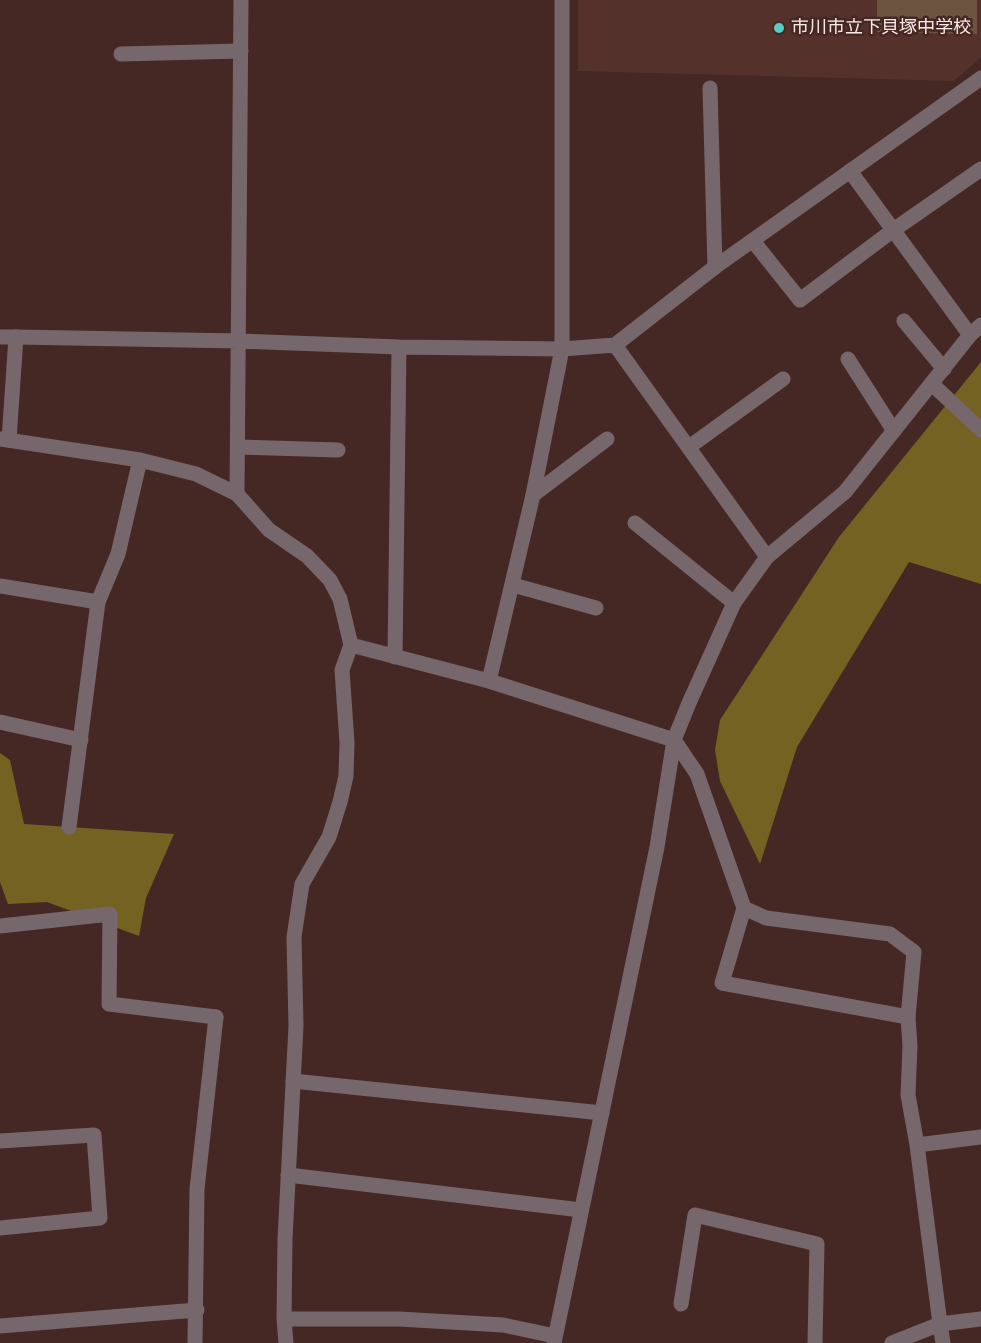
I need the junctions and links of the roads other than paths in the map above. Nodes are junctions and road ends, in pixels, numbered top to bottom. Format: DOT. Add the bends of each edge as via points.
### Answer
graph roads {
  1 [pos="241,0"];
  2 [pos="562,0"];
  3 [pos="241,51"];
  4 [pos="121,54"];
  5 [pos="981,78"];
  6 [pos="710,88"];
  7 [pos="981,169"];
  8 [pos="850,171"];
  9 [pos="892,231"];
  10 [pos="753,241"];
  11 [pos="716,267"];
  12 [pos="904,321"];
  13 [pos="976,330"];
  14 [pos="0,337"];
  15 [pos="16,338"];
  16 [pos="239,341"];
  17 [pos="615,345"];
  18 [pos="399,347"];
  19 [pos="562,349"];
  20 [pos="848,359"];
  21 [pos="944,369"];
  22 [pos="783,379"];
  23 [pos="932,384"];
  24 [pos="981,430"];
  25 [pos="894,431"];
  26 [pos="607,439"];
  27 [pos="4,440"];
  28 [pos="238,447"];
  29 [pos="689,447"];
  30 [pos="338,450"];
  31 [pos="140,460"];
  32 [pos="237,494"];
  33 [pos="533,495"];
  34 [pos="635,523"];
  35 [pos="767,557"];
  36 [pos="513,585"];
  37 [pos="0,586"];
  38 [pos="98,602"];
  39 [pos="734,603"];
  40 [pos="596,608"];
  41 [pos="351,645"];
  42 [pos="395,657"];
  43 [pos="489,681"];
  44 [pos="0,722"];
  45 [pos="81,740"];
  46 [pos="675,740"];
  47 [pos="69,827"];
  48 [pos="744,908"];
  49 [pos="0,926"];
  50 [pos="908,1017"];
  51 [pos="293,1081"];
  52 [pos="602,1113"];
  53 [pos="981,1137"];
  54 [pos="0,1141"];
  55 [pos="917,1144"];
  56 [pos="288,1175"];
  57 [pos="581,1210"];
  58 [pos="0,1228"];
  59 [pos="681,1304"];
  60 [pos="197,1310"];
  61 [pos="284,1319"];
  62 [pos="981,1319"];
  63 [pos="940,1324"];
  64 [pos="0,1326"];
  65 [pos="554,1340"];
  66 [pos="195,1343"];
  67 [pos="285,1343"];
  68 [pos="815,1343"];
  69 [pos="892,1343"];
  70 [pos="943,1343"];
  1 -- 3 [label="street"];
  2 -- 19 [label="street"];
  3 -- 4 [label="street"];
  3 -- 16 [label="street"];
  5 -- 8 [label="street"];
  6 -- 11 [label="street"];
  7 -- 9 [label="street"];
  8 -- 9 [label="street"];
  8 -- 10 [label="street"];
  9 -- 10 [label="street" via="800,300"];
  9 -- 13 [label="street"];
  10 -- 11 [label="street"];
  11 -- 17 [label="street"];
  12 -- 21 [label="street"];
  13 -- 21 [label="street"];
  14 -- 15 [label="street"];
  15 -- 16 [label="street"];
  15 -- 27 [label="street"];
  16 -- 18 [label="street"];
  16 -- 28 [label="street"];
  17 -- 19 [label="street"];
  17 -- 29 [label="street"];
  18 -- 19 [label="street"];
  18 -- 42 [label="street"];
  19 -- 33 [label="street"];
  20 -- 25 [label="street"];
  21 -- 23 [label="street"];
  22 -- 29 [label="street"];
  23 -- 24 [label="street"];
  23 -- 25 [label="street"];
  25 -- 35 [label="street" via="845,492"];
  26 -- 33 [label="street"];
  27 -- 31 [label="street"];
  28 -- 30 [label="street"];
  28 -- 32 [label="street"];
  29 -- 35 [label="street"];
  31 -- 32 [label="street" via="196,474"];
  31 -- 38 [label="street" via="117,554"];
  32 -- 41 [label="street" via="269,530 307,555 330,580 340,599"];
  33 -- 36 [label="street"];
  34 -- 39 [label="street"];
  35 -- 39 [label="street"];
  36 -- 40 [label="street"];
  36 -- 43 [label="street"];
  37 -- 38 [label="street"];
  38 -- 45 [label="street"];
  39 -- 46 [label="street"];
  41 -- 42 [label="street"];
  41 -- 51 [label="street" via="342,670 346,776 329,837 302,884 294,937"];
  42 -- 43 [label="street"];
  43 -- 46 [label="street"];
  44 -- 45 [label="street"];
  45 -- 47 [label="street"];
  46 -- 48 [label="street" via="698,774"];
  46 -- 52 [label="street"];
  48 -- 50 [label="street" via="766,918 890,934 914,952"];
  48 -- 50 [label="street" via="722,983"];
  49 -- 60 [label="street" via="110,914 109,1004 216,1017 196,1189"];
  50 -- 55 [label="street" via="909,1095"];
  51 -- 52 [label="street"];
  51 -- 56 [label="street"];
  52 -- 57 [label="street"];
  53 -- 55 [label="street"];
  54 -- 58 [label="street" via="94,1135 100,1218"];
  55 -- 63 [label="street"];
  56 -- 57 [label="street"];
  56 -- 61 [label="street"];
  57 -- 65 [label="street"];
  59 -- 68 [label="street" via="695,1215 817,1244"];
  60 -- 64 [label="street"];
  60 -- 66 [label="street"];
  61 -- 65 [label="street" via="399,1319 492,1325"];
  61 -- 67 [label="street"];
  62 -- 63 [label="street"];
  63 -- 69 [label="street"];
  63 -- 70 [label="street"];
}
